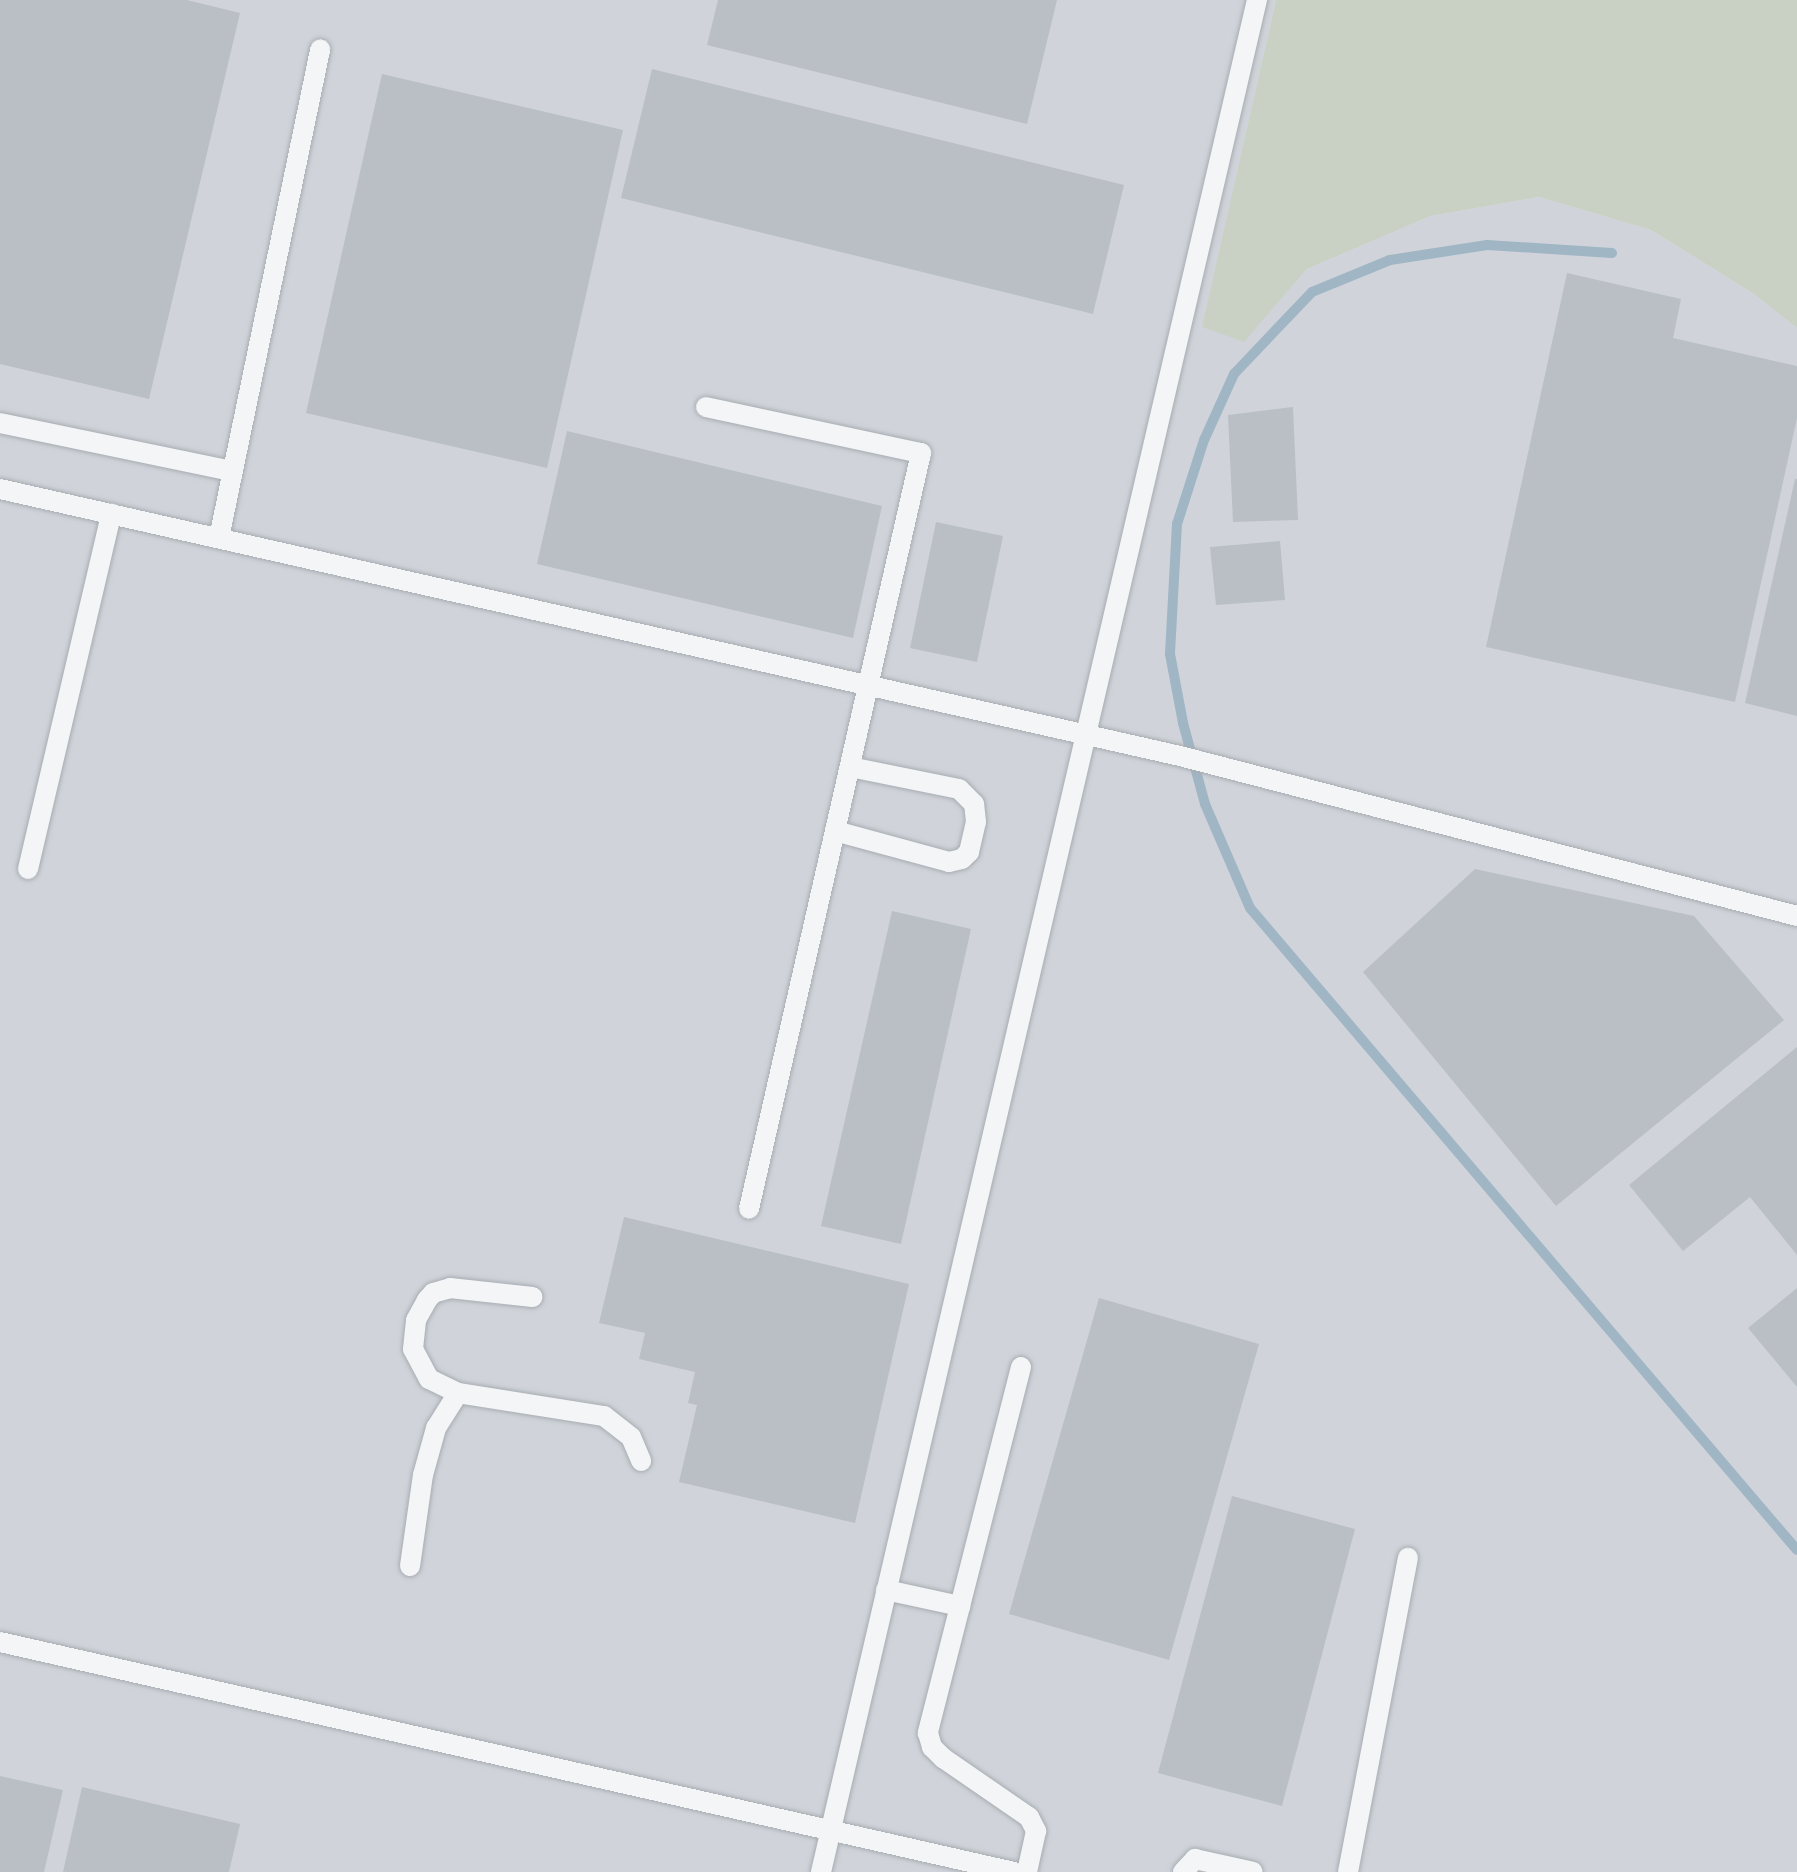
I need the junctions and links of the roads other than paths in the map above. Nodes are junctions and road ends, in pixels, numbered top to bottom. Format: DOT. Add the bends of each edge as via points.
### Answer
graph roads {
  1 [pos="1257,0"];
  2 [pos="320,49"];
  3 [pos="706,406"];
  4 [pos="0,424"];
  5 [pos="232,471"];
  6 [pos="0,489"];
  7 [pos="111,514"];
  8 [pos="218,538"];
  9 [pos="868,686"];
  10 [pos="1084,735"];
  11 [pos="850,766"];
  12 [pos="835,831"];
  13 [pos="28,869"];
  14 [pos="1797,916"];
  15 [pos="749,1209"];
  16 [pos="533,1297"];
  17 [pos="1022,1367"];
  18 [pos="458,1393"];
  19 [pos="640,1461"];
  20 [pos="1408,1558"];
  21 [pos="410,1566"];
  22 [pos="886,1590"];
  23 [pos="960,1606"];
  24 [pos="0,1642"];
  25 [pos="830,1831"];
  26 [pos="822,1872"];
  27 [pos="1014,1872"];
  28 [pos="1028,1872"];
  29 [pos="1182,1872"];
  30 [pos="1252,1872"];
  31 [pos="1348,1872"];
  1 -- 10 [label="lane"];
  2 -- 5 [label="lane"];
  3 -- 9 [label="lane" via="921,452"];
  4 -- 5 [label="lane"];
  5 -- 8 [label="lane"];
  6 -- 7 [label="lane"];
  7 -- 8 [label="lane"];
  7 -- 13 [label="lane"];
  8 -- 9 [label="lane"];
  9 -- 10 [label="lane"];
  9 -- 11 [label="lane"];
  10 -- 14 [label="lane"];
  10 -- 22 [label="lane"];
  11 -- 12 [label="lane"];
  11 -- 12 [label="lane" via="959,789 974,804 976,822 968,852 949,862"];
  12 -- 15 [label="lane"];
  16 -- 18 [label="lane" via="441,1288 427,1300 416,1320 413,1349 429,1379"];
  17 -- 23 [label="lane"];
  18 -- 19 [label="lane" via="604,1416 630,1437"];
  18 -- 21 [label="lane" via="436,1428 422,1475"];
  20 -- 31 [label="lane"];
  22 -- 23 [label="lane"];
  22 -- 25 [label="lane"];
  23 -- 28 [label="lane" via="928,1733 943,1758 1029,1817 1036,1831"];
  24 -- 25 [label="lane"];
  25 -- 26 [label="lane"];
  25 -- 27 [label="lane"];
  29 -- 30 [label="lane" via="1195,1859"];
}
